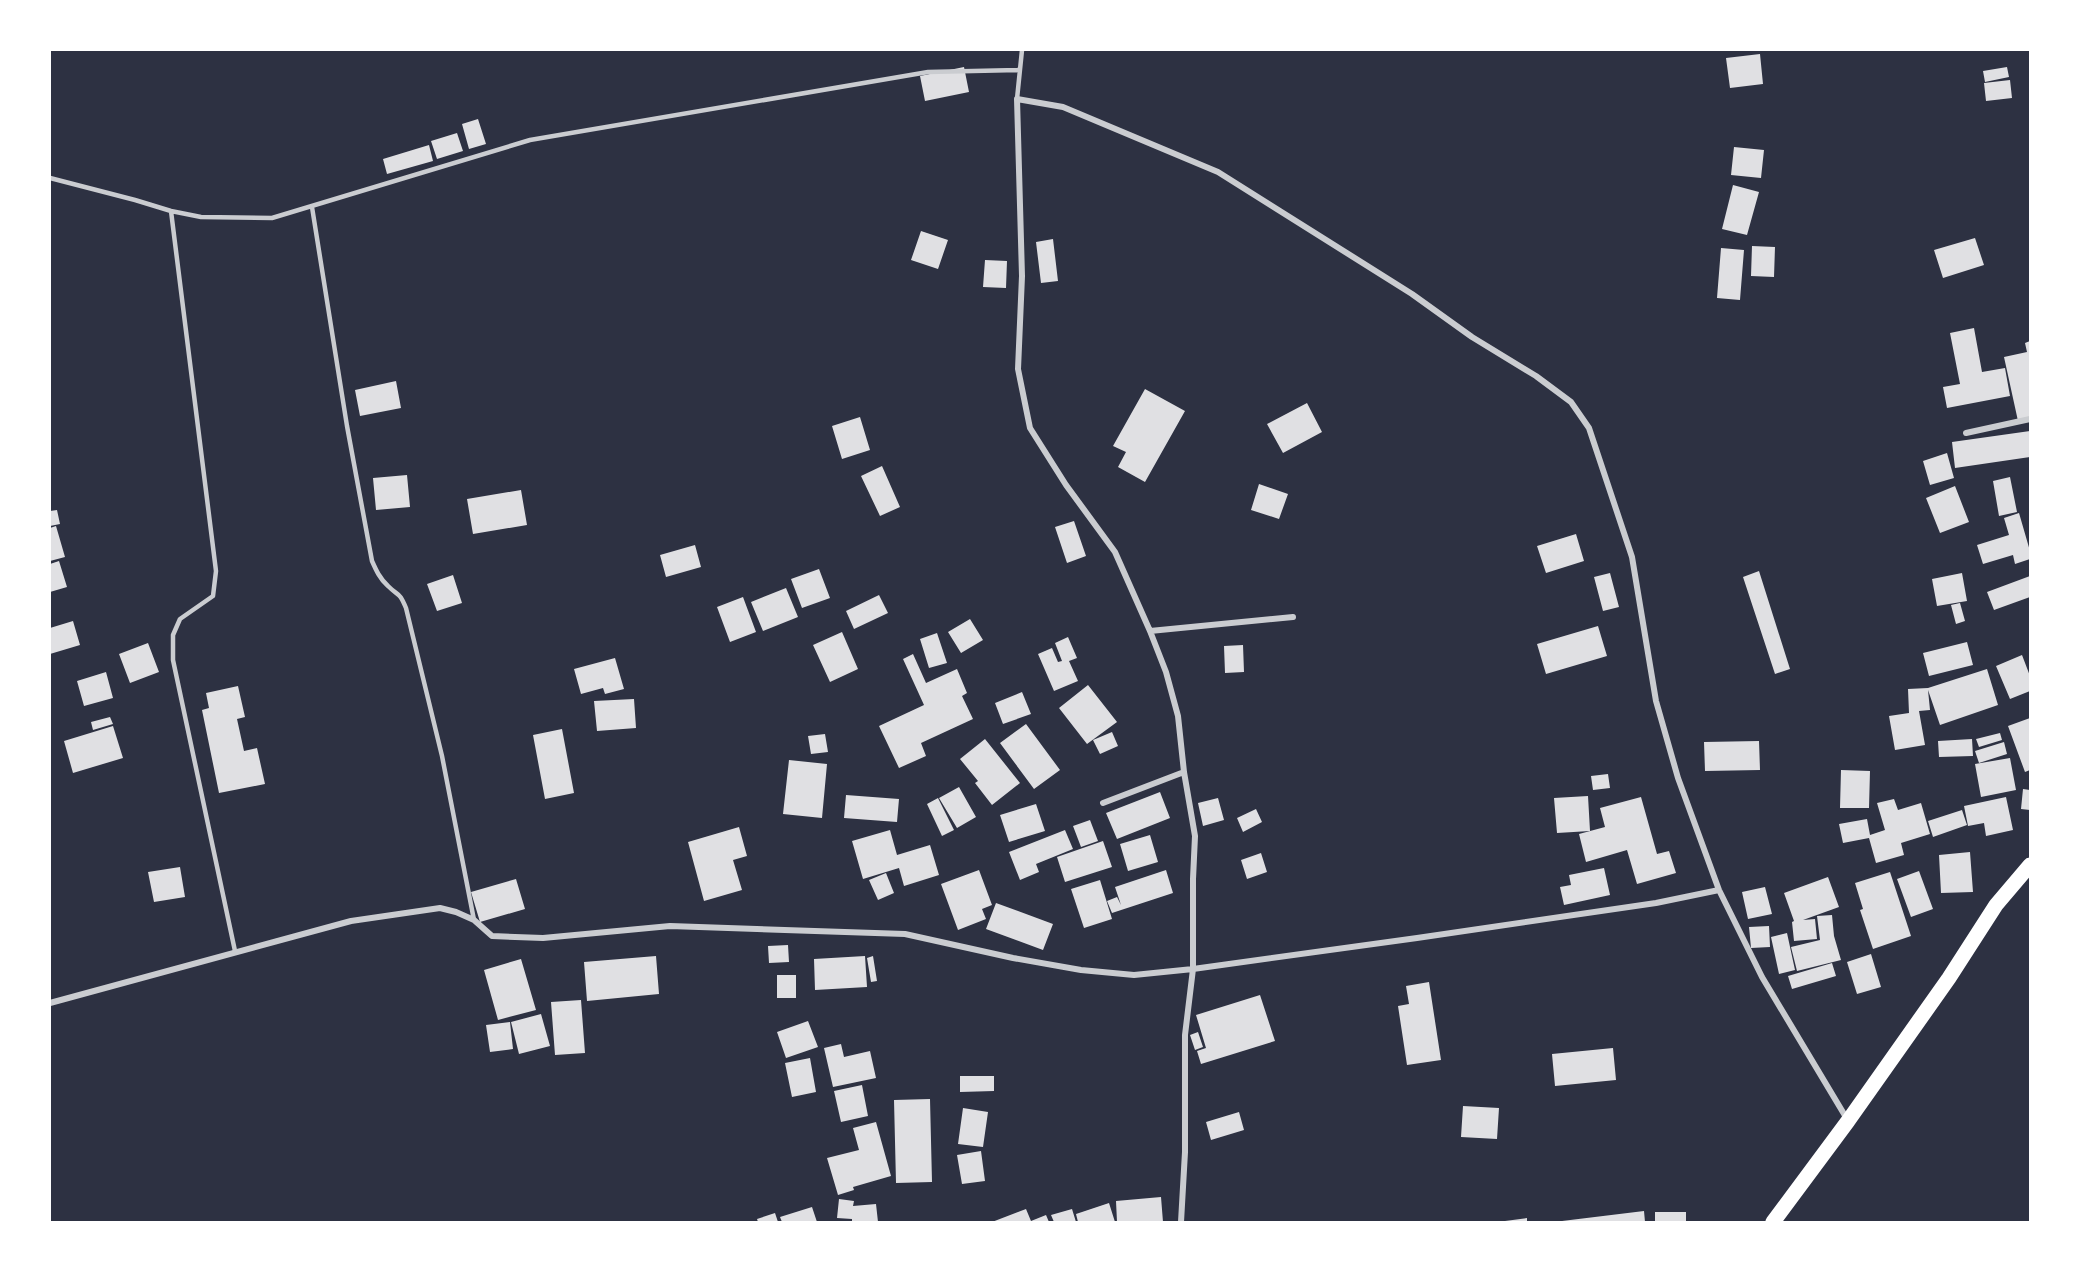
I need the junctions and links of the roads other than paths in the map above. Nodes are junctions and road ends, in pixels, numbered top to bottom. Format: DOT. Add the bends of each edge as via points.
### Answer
graph roads {
  1 [pos="1022,50"];
  2 [pos="1020,70"];
  3 [pos="1017,99"];
  4 [pos="50,178"];
  5 [pos="312,207"];
  6 [pos="171,211"];
  7 [pos="2031,419"];
  8 [pos="1966,433"];
  9 [pos="1293,617"];
  10 [pos="1150,631"];
  11 [pos="1184,772"];
  12 [pos="1102,803"];
  13 [pos="2031,865"];
  14 [pos="1719,891"];
  15 [pos="474,920"];
  16 [pos="235,951"];
  17 [pos="1193,969"];
  18 [pos="50,1003"];
  19 [pos="1848,1121"];
  20 [pos="1182,1222"];
  21 [pos="1773,1222"];
  1 -- 2 [label="lane"];
  2 -- 3 [label="lane"];
  2 -- 5 [label="lane" via="928,72 531,140"];
  3 -- 10 [label="street" via="1022,276 1018,369 1030,428 1115,552"];
  3 -- 14 [label="street" via="1063,106 1218,172 1412,294 1571,402 1589,428 1632,557 1656,701 1678,778"];
  4 -- 6 [label="lane"];
  5 -- 6 [label="lane" via="272,219 201,217"];
  5 -- 15 [label="lane" via="372,561 388,587 400,594 406,608 442,756"];
  6 -- 16 [label="lane" via="216,571 213,596 180,619 173,634 173,660"];
  7 -- 8 [label="street"];
  9 -- 10 [label="street"];
  10 -- 11 [label="street" via="1178,716"];
  11 -- 12 [label="street"];
  11 -- 17 [label="street" via="1196,836 1192,879"];
  13 -- 19 [label="main road" via="1996,905"];
  14 -- 17 [label="street"];
  14 -- 19 [label="street" via="1762,977"];
  15 -- 16 [label="street" via="440,908 351,921"];
  15 -- 17 [label="street" via="492,936 520,938 670,926 905,934 1081,970 1134,975"];
  16 -- 18 [label="street"];
  17 -- 20 [label="street" via="1185,1035"];
  19 -- 21 [label="main road"];
}
